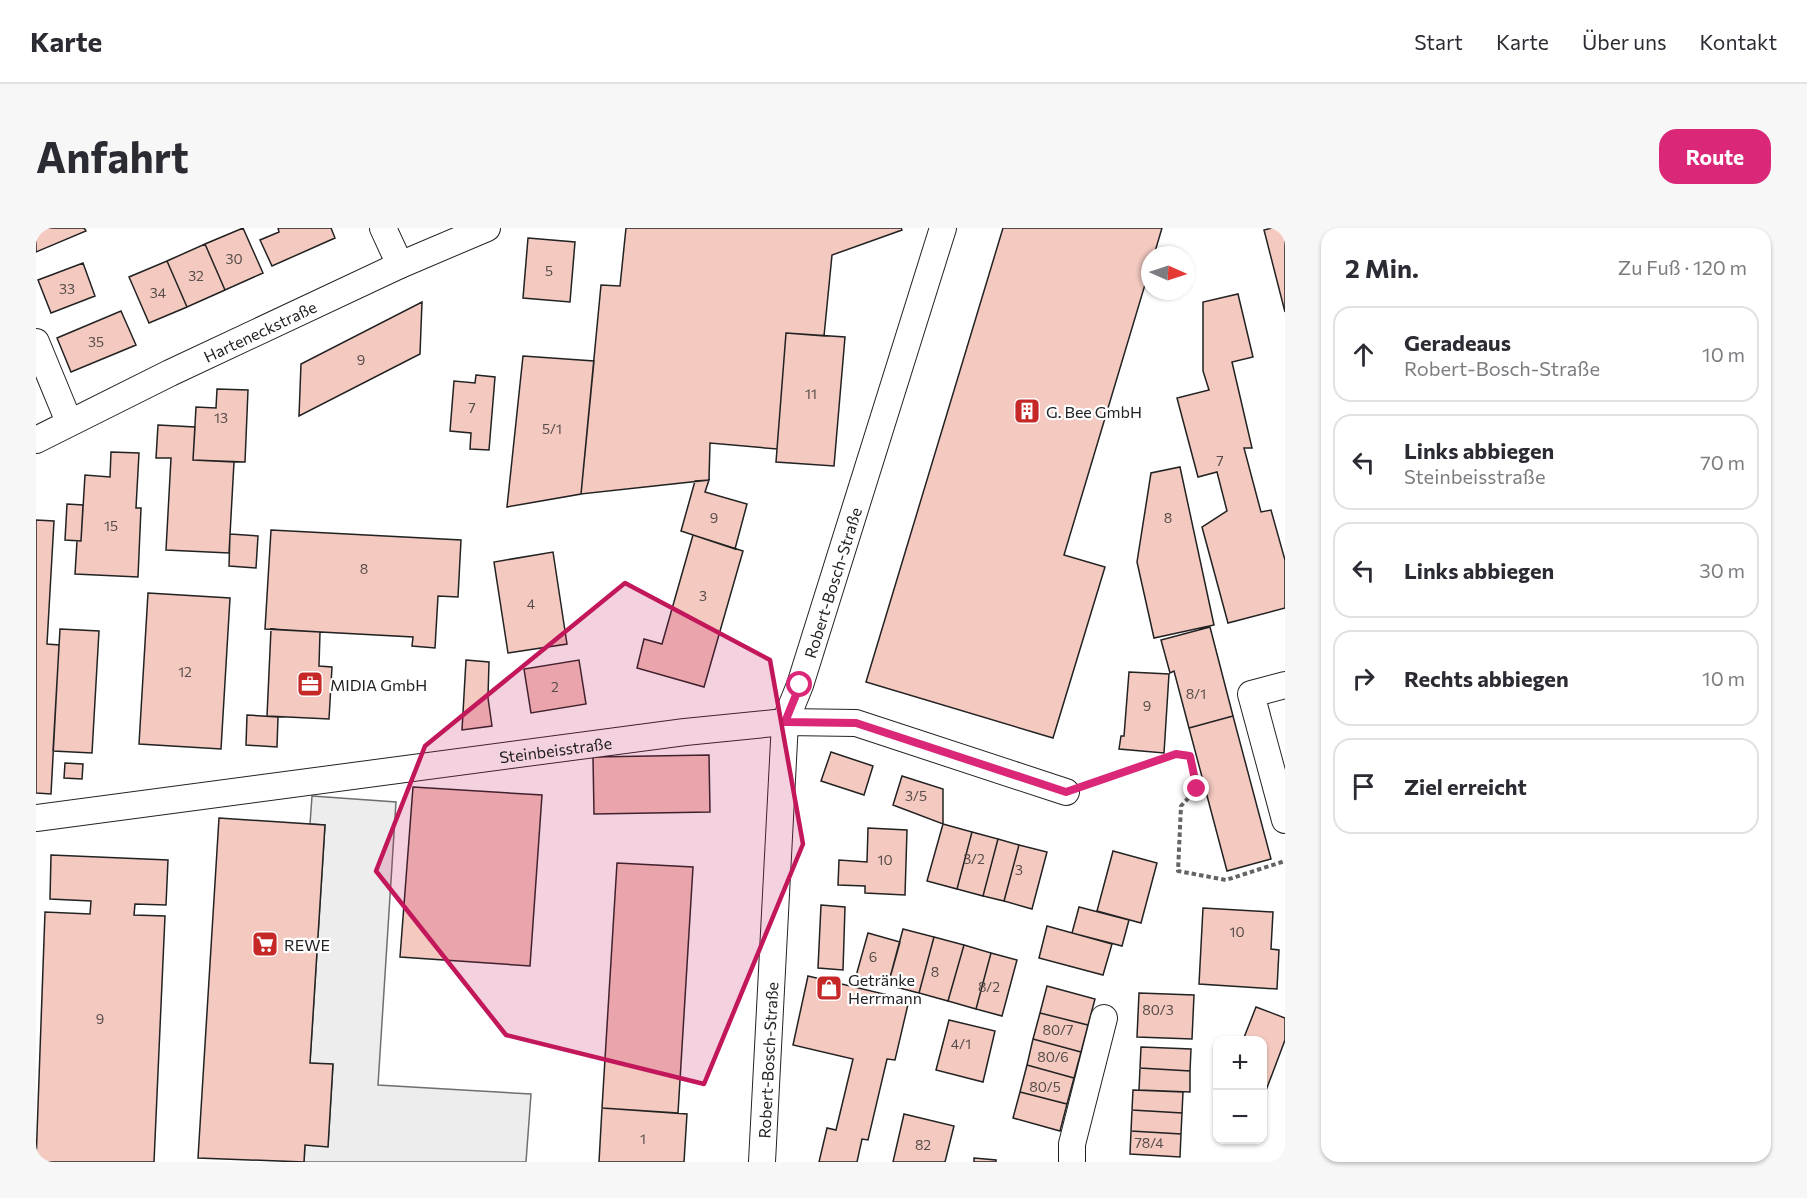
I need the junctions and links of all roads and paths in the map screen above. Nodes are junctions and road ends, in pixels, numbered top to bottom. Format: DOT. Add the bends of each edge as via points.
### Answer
graph roads {
  1 [pos="383,228"];
  2 [pos="487,228"];
  3 [pos="943,228"];
  4 [pos="400,265"];
  5 [pos="36,342"];
  6 [pos="69,422"];
  7 [pos="36,440"];
  8 [pos="1285,685"];
  9 [pos="785,722"];
  10 [pos="1066,792"];
  11 [pos="36,818"];
  12 [pos="1285,820"];
  13 [pos="1285,861"];
  14 [pos="1104,1018"];
  15 [pos="762,1162"];
  16 [pos="1072,1162"];
  1 -- 4 [label="street"];
  2 -- 4 [label="street, Harteneckstraße"];
  3 -- 9 [label="street, Robert-Bosch-Straße" via="800,685"];
  4 -- 6 [label="street, Harteneckstraße"];
  5 -- 6 [label="street"];
  6 -- 7 [label="street, Harteneckstraße"];
  8 -- 12 [label="street" via="1251,694"];
  9 -- 10 [label="street, Steinbeisstraße" via="856,723"];
  9 -- 11 [label="street, Steinbeisstraße"];
  9 -- 15 [label="street, Robert-Bosch-Straße"];
  10 -- 13 [label="path" via="1176,754 1190,756 1197,789 1181,806 1178,871 1226,880"];
  14 -- 16 [label="street" via="1072,1144"];
}
